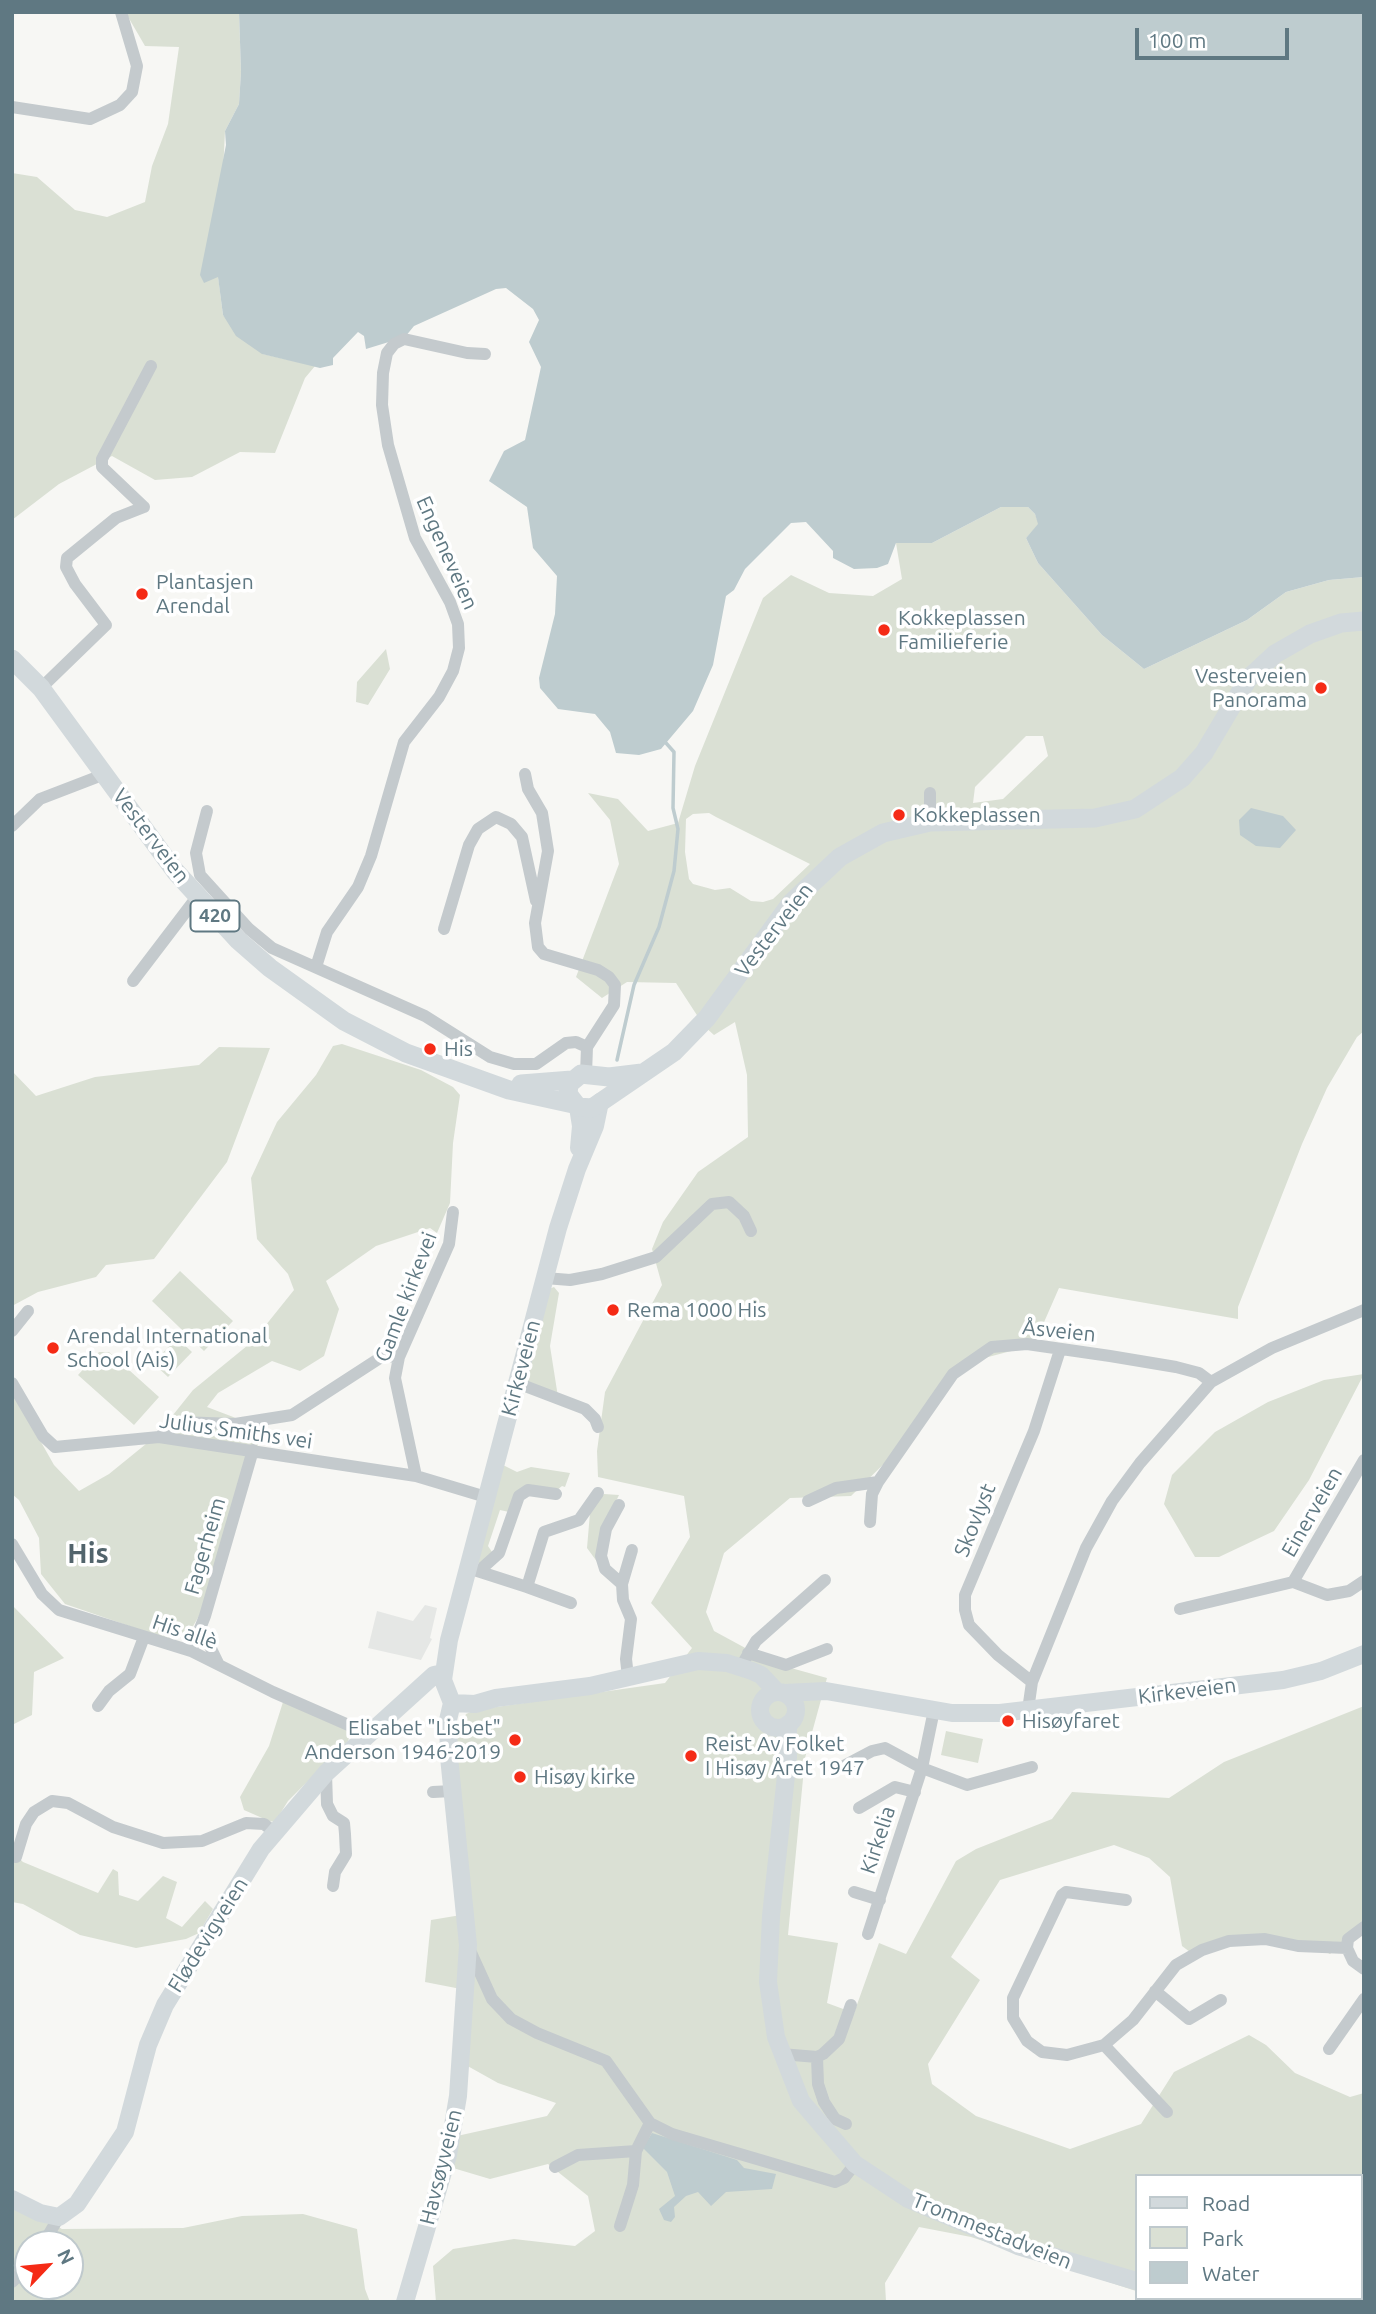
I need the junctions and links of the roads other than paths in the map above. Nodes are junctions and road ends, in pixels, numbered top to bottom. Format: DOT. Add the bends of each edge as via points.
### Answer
graph roads {
  1 [pos="121,12"];
  2 [pos="12,107"];
  3 [pos="485,354"];
  4 [pos="151,366"];
  5 [pos="1364,621"];
  6 [pos="12,659"];
  7 [pos="41,688"];
  8 [pos="105,774"];
  9 [pos="525,775"];
  10 [pos="930,793"];
  11 [pos="207,811"];
  12 [pos="930,822"];
  13 [pos="12,826"];
  14 [pos="197,897"];
  15 [pos="538,908"];
  16 [pos="444,929"];
  17 [pos="316,967"];
  18 [pos="133,981"];
  19 [pos="587,1047"];
  20 [pos="642,1073"];
  21 [pos="584,1076"];
  22 [pos="494,1083"];
  23 [pos="601,1101"];
  24 [pos="575,1106"];
  25 [pos="577,1169"];
  26 [pos="453,1212"];
  27 [pos="751,1231"];
  28 [pos="545,1279"];
  29 [pos="1364,1310"];
  30 [pos="28,1311"];
  31 [pos="12,1331"];
  32 [pos="1060,1350"];
  33 [pos="400,1357"];
  34 [pos="1212,1382"];
  35 [pos="12,1383"];
  36 [pos="517,1383"];
  37 [pos="598,1427"];
  38 [pos="159,1437"];
  39 [pos="253,1450"];
  40 [pos="1364,1460"];
  41 [pos="416,1476"];
  42 [pos="878,1482"];
  43 [pos="598,1493"];
  44 [pos="556,1494"];
  45 [pos="486,1497"];
  46 [pos="808,1501"];
  47 [pos="619,1505"];
  48 [pos="870,1521"];
  49 [pos="12,1544"];
  50 [pos="632,1550"];
  51 [pos="474,1569"];
  52 [pos="825,1580"];
  53 [pos="1364,1581"];
  54 [pos="1293,1582"];
  55 [pos="622,1584"];
  56 [pos="527,1587"];
  57 [pos="571,1603"];
  58 [pos="1180,1609"];
  59 [pos="201,1628"];
  60 [pos="144,1637"];
  61 [pos="828,1649"];
  62 [pos="191,1651"];
  63 [pos="1364,1654"];
  64 [pos="744,1660"];
  65 [pos="218,1663"];
  66 [pos="443,1673"];
  67 [pos="628,1677"];
  68 [pos="1032,1682"];
  69 [pos="781,1693"];
  70 [pos="841,1694"];
  71 [pos="450,1699"];
  72 [pos="761,1703"];
  73 [pos="98,1706"];
  74 [pos="934,1710"];
  75 [pos="1028,1710"];
  76 [pos="791,1720"];
  77 [pos="765,1722"];
  78 [pos="369,1734"];
  79 [pos="1032,1767"];
  80 [pos="922,1768"];
  81 [pos="836,1770"];
  82 [pos="326,1773"];
  83 [pos="452,1791"];
  84 [pos="433,1792"];
  85 [pos="915,1793"];
  86 [pos="784,1798"];
  87 [pos="859,1808"];
  88 [pos="274,1832"];
  89 [pos="16,1857"];
  90 [pos="333,1886"];
  91 [pos="854,1892"];
  92 [pos="880,1900"];
  93 [pos="1126,1900"];
  94 [pos="1364,1927"];
  95 [pos="868,1934"];
  96 [pos="468,1945"];
  97 [pos="1347,1948"];
  98 [pos="1364,1969"];
  99 [pos="1155,1991"];
  100 [pos="1364,1999"];
  101 [pos="1221,2000"];
  102 [pos="851,2006"];
  103 [pos="1104,2045"];
  104 [pos="1329,2049"];
  105 [pos="781,2054"];
  106 [pos="817,2057"];
  107 [pos="1167,2112"];
  108 [pos="650,2123"];
  109 [pos="846,2124"];
  110 [pos="636,2151"];
  111 [pos="855,2164"];
  112 [pos="555,2167"];
  113 [pos="12,2199"];
  114 [pos="59,2217"];
  115 [pos="620,2226"];
  116 [pos="51,2230"];
  117 [pos="1134,2280"];
  118 [pos="405,2302"];
  1 -- 2 [label="street" via="137,66 132,92 120,105 90,119"];
  3 -- 17 [label="street, Engeneveien" via="404,339 387,353 382,405 388,445 415,538 458,624 459,649 439,696 404,742 371,856 358,887 327,932"];
  4 -- 7 [label="street" via="102,467 144,506 116,518 67,558 66,567 75,584 106,625"];
  5 -- 12 [label="main road, Vesterveien / 420" via="1310,634 1258,668 1182,778 1135,809 1096,818"];
  6 -- 7 [label="main road, Vesterveien / 420"];
  7 -- 8 [label="main road, Vesterveien / 420"];
  8 -- 13 [label="street, Vesterveien" via="40,799"];
  8 -- 14 [label="main road, Vesterveien / 420" via="155,847"];
  9 -- 15 [label="street" via="542,813 548,851"];
  10 -- 12 [label="street"];
  11 -- 17 [label="street" via="196,853 201,875 272,948"];
  12 -- 20 [label="main road, Vesterveien / 420" via="883,833 817,875 697,1029 674,1052"];
  14 -- 18 [label="street, Vesterveien"];
  14 -- 22 [label="main road, Vesterveien / 420" via="270,968 344,1021 406,1053"];
  15 -- 16 [label="street" via="522,837 511,824 496,817 478,829 469,845"];
  15 -- 19 [label="street" via="534,937 544,954 597,970 615,985 614,1006"];
  17 -- 19 [label="street" via="425,1016 490,1057 536,1064 566,1043"];
  19 -- 21 [label="street"];
  20 -- 21 [label="main road, Vesterveien / 420"];
  20 -- 23 [label="main road, Vesterveien / 420"];
  21 -- 22 [label="main road, Vesterveien / 420" via="540,1085"];
  21 -- 23 [label="main road" via="602,1084"];
  21 -- 24 [label="main road" via="568,1094"];
  22 -- 24 [label="main road, Vesterveien / 420"];
  23 -- 24 [label="main road, 420" via="588,1109"];
  23 -- 25 [label="main road, Kirkeveien"];
  24 -- 25 [label="main road, Kirkeveien" via="582,1138"];
  25 -- 28 [label="main road, Kirkeveien"];
  26 -- 33 [label="street, Gamle kirkevei" via="449,1244"];
  27 -- 28 [label="street" via="729,1202 712,1204 656,1257 602,1275"];
  28 -- 36 [label="main road, Kirkeveien"];
  29 -- 34 [label="street" via="1272,1348"];
  30 -- 31 [label="street"];
  32 -- 34 [label="street, Åsveien" via="1176,1367"];
  32 -- 42 [label="street, Åsveien" via="1027,1344 992,1348 973,1357 953,1374"];
  32 -- 68 [label="street, Skovlyst" via="1034,1431 965,1595 969,1625"];
  33 -- 38 [label="street" via="383,1356 292,1415 228,1424 180,1422"];
  33 -- 41 [label="street, Gamle kirkevei" via="397,1395"];
  34 -- 68 [label="street" via="1112,1501 1071,1583"];
  35 -- 38 [label="street, Julius Smiths vei" via="55,1447"];
  36 -- 37 [label="street" via="585,1409"];
  36 -- 45 [label="main road, Kirkeveien"];
  38 -- 39 [label="street, Julius Smiths vei"];
  39 -- 41 [label="street, Julius Smiths vei"];
  39 -- 59 [label="street, Fagerheim"];
  40 -- 54 [label="street, Einerveien"];
  41 -- 45 [label="street, Julius Smiths vei"];
  42 -- 46 [label="street" via="836,1488"];
  42 -- 48 [label="street, Åsveien"];
  43 -- 56 [label="street" via="579,1520 544,1532"];
  44 -- 51 [label="street, Kirkeveien" via="528,1489 519,1496 499,1553"];
  45 -- 51 [label="main road, Kirkeveien"];
  47 -- 55 [label="street" via="606,1529 601,1556 605,1569"];
  49 -- 60 [label="street, His allè" via="42,1594 59,1610"];
  50 -- 55 [label="street"];
  51 -- 56 [label="street"];
  51 -- 66 [label="main road, Kirkeveien"];
  52 -- 64 [label="street" via="777,1620"];
  53 -- 54 [label="street, Einerveien" via="1349,1591 1328,1595"];
  54 -- 58 [label="street, Einerveien"];
  55 -- 67 [label="street" via="631,1619"];
  56 -- 57 [label="street"];
  59 -- 62 [label="street, Fagerheim"];
  59 -- 65 [label="street"];
  60 -- 62 [label="street, His allè"];
  60 -- 73 [label="street" via="130,1674"];
  61 -- 64 [label="street" via="786,1665"];
  62 -- 65 [label="street, His allè"];
  63 -- 75 [label="main road, Kirkeveien" via="1321,1671 1283,1679"];
  64 -- 67 [label="main road" via="698,1661"];
  64 -- 69 [label="main road"];
  64 -- 72 [label="main road"];
  65 -- 78 [label="street, His allè"];
  66 -- 71 [label="main road, Kirkeveien"];
  66 -- 78 [label="main road, Flødevigveien" via="434,1675"];
  67 -- 71 [label="main road" via="475,1704"];
  68 -- 75 [label="street"];
  69 -- 70 [label="main road, Kirkeveien"];
  69 -- 72 [label="main road" via="767,1695"];
  69 -- 76 [label="main road" via="795,1706"];
  70 -- 74 [label="main road, Kirkeveien"];
  70 -- 76 [label="main road" via="803,1709"];
  71 -- 83 [label="main road"];
  72 -- 77 [label="main road"];
  74 -- 75 [label="main road, Kirkeveien"];
  74 -- 80 [label="street, Kirkelia"];
  76 -- 77 [label="main road" via="779,1727"];
  76 -- 86 [label="main road, Trommestadveien"];
  77 -- 86 [label="main road, Trommestadveien" via="780,1756"];
  78 -- 82 [label="main road, Flødevigveien"];
  79 -- 80 [label="street" via="967,1785"];
  80 -- 81 [label="street" via="885,1748"];
  80 -- 85 [label="street, Kirkelia"];
  82 -- 88 [label="main road, Flødevigveien"];
  82 -- 90 [label="street" via="327,1804 333,1816 344,1823 345,1834 346,1854"];
  83 -- 84 [label="street"];
  83 -- 96 [label="main road"];
  85 -- 87 [label="street, Kirkelia" via="895,1787"];
  85 -- 92 [label="street, Kirkelia"];
  86 -- 105 [label="main road, Trommestadveien" via="768,1950 769,2001"];
  88 -- 89 [label="street" via="264,1824 246,1824 202,1841 163,1843 113,1827 68,1803 52,1801 34,1812 26,1824"];
  88 -- 114 [label="main road, Flødevigveien" via="165,2005 118,2145 77,2204"];
  91 -- 92 [label="street, Kirkelia"];
  92 -- 95 [label="street, Kirkelia"];
  93 -- 103 [label="street" via="1062,1895 1013,1998 1013,2018 1027,2041 1042,2053 1067,2055"];
  94 -- 97 [label="street" via="1348,1939"];
  96 -- 108 [label="street" via="492,1999 511,2019 606,2061"];
  96 -- 118 [label="main road, Havsøyveien" via="455,2122"];
  97 -- 98 [label="street" via="1353,1961"];
  97 -- 99 [label="street" via="1229,1941 1176,1965"];
  99 -- 101 [label="street" via="1189,2019"];
  99 -- 103 [label="street" via="1133,2020"];
  100 -- 104 [label="street"];
  102 -- 106 [label="street" via="839,2039"];
  103 -- 107 [label="street"];
  105 -- 106 [label="street"];
  105 -- 111 [label="main road, Trommestadveien" via="802,2101"];
  106 -- 109 [label="street" via="824,2102 835,2119"];
  108 -- 110 [label="street"];
  108 -- 111 [label="street" via="671,2134 835,2182"];
  110 -- 112 [label="street" via="578,2155"];
  110 -- 115 [label="street" via="633,2185"];
  111 -- 117 [label="main road, Trommestadveien" via="908,2199 1018,2246"];
  113 -- 114 [label="main road"];
  114 -- 116 [label="street, Flødevigveien"];
}
